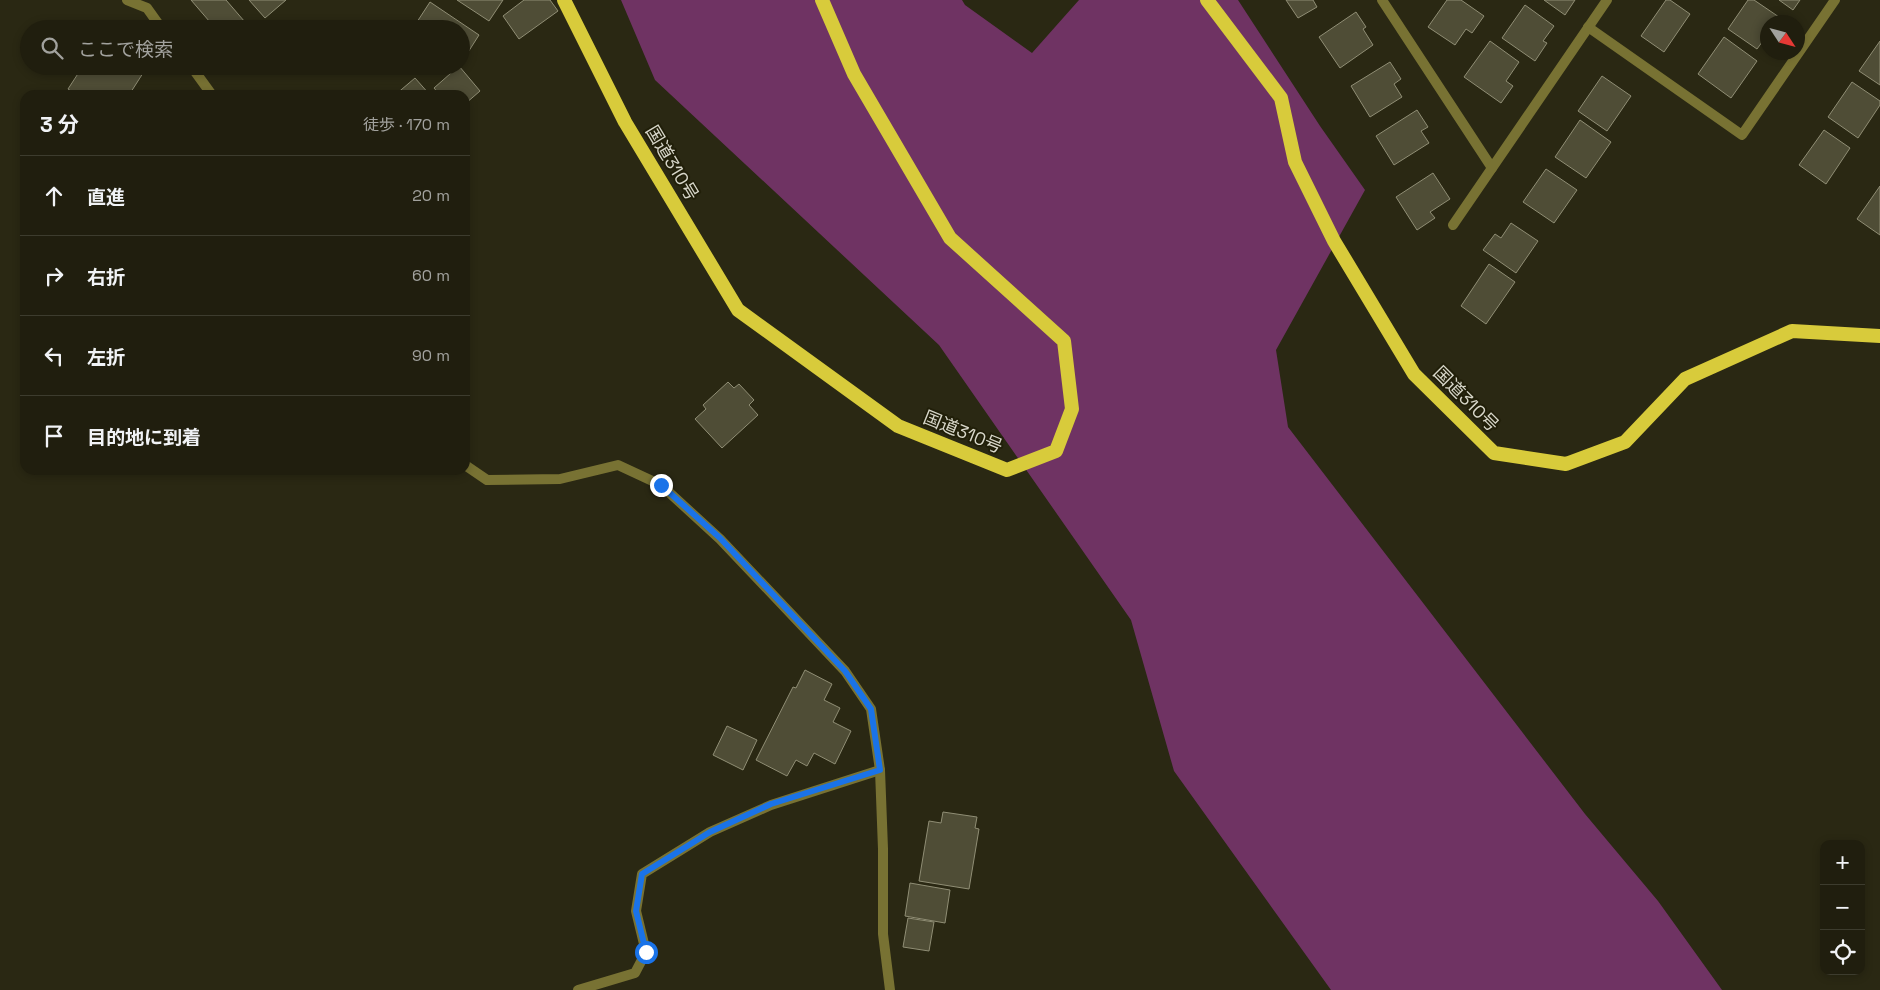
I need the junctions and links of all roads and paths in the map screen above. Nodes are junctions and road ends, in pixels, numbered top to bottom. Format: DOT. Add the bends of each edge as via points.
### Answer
graph roads {
  1 [pos="127,0"];
  2 [pos="564,0"];
  3 [pos="822,0"];
  4 [pos="1208,0"];
  5 [pos="1607,0"];
  6 [pos="1835,0"];
  7 [pos="1386,2"];
  8 [pos="155,20"];
  9 [pos="1588,27"];
  10 [pos="197,75"];
  11 [pos="208,90"];
  12 [pos="1492,168"];
  13 [pos="1453,224"];
  14 [pos="1880,336"];
  15 [pos="470,468"];
  16 [pos="880,770"];
  17 [pos="578,990"];
  18 [pos="890,990"];
  1 -- 8 [label="street" via="146,8"];
  2 -- 3 [label="highway, 国道310号" via="625,122 738,310 898,426 1007,470 1056,451 1072,409 1064,341 950,238 854,74"];
  4 -- 14 [label="highway, 国道310号" via="1281,98 1296,162 1334,241 1414,374 1494,453 1566,464 1625,442 1685,379 1792,331"];
  5 -- 9 [label="street"];
  6 -- 9 [label="street" via="1742,135"];
  7 -- 12 [label="street"];
  9 -- 12 [label="street"];
  10 -- 11 [label="street"];
  12 -- 13 [label="street"];
  15 -- 16 [label="street" via="487,480 560,479 618,465 661,485 720,538 845,671 871,709"];
  16 -- 17 [label="street" via="771,804 710,832 642,874 636,911 646,952 635,973"];
  16 -- 18 [label="street" via="883,934"];
}
